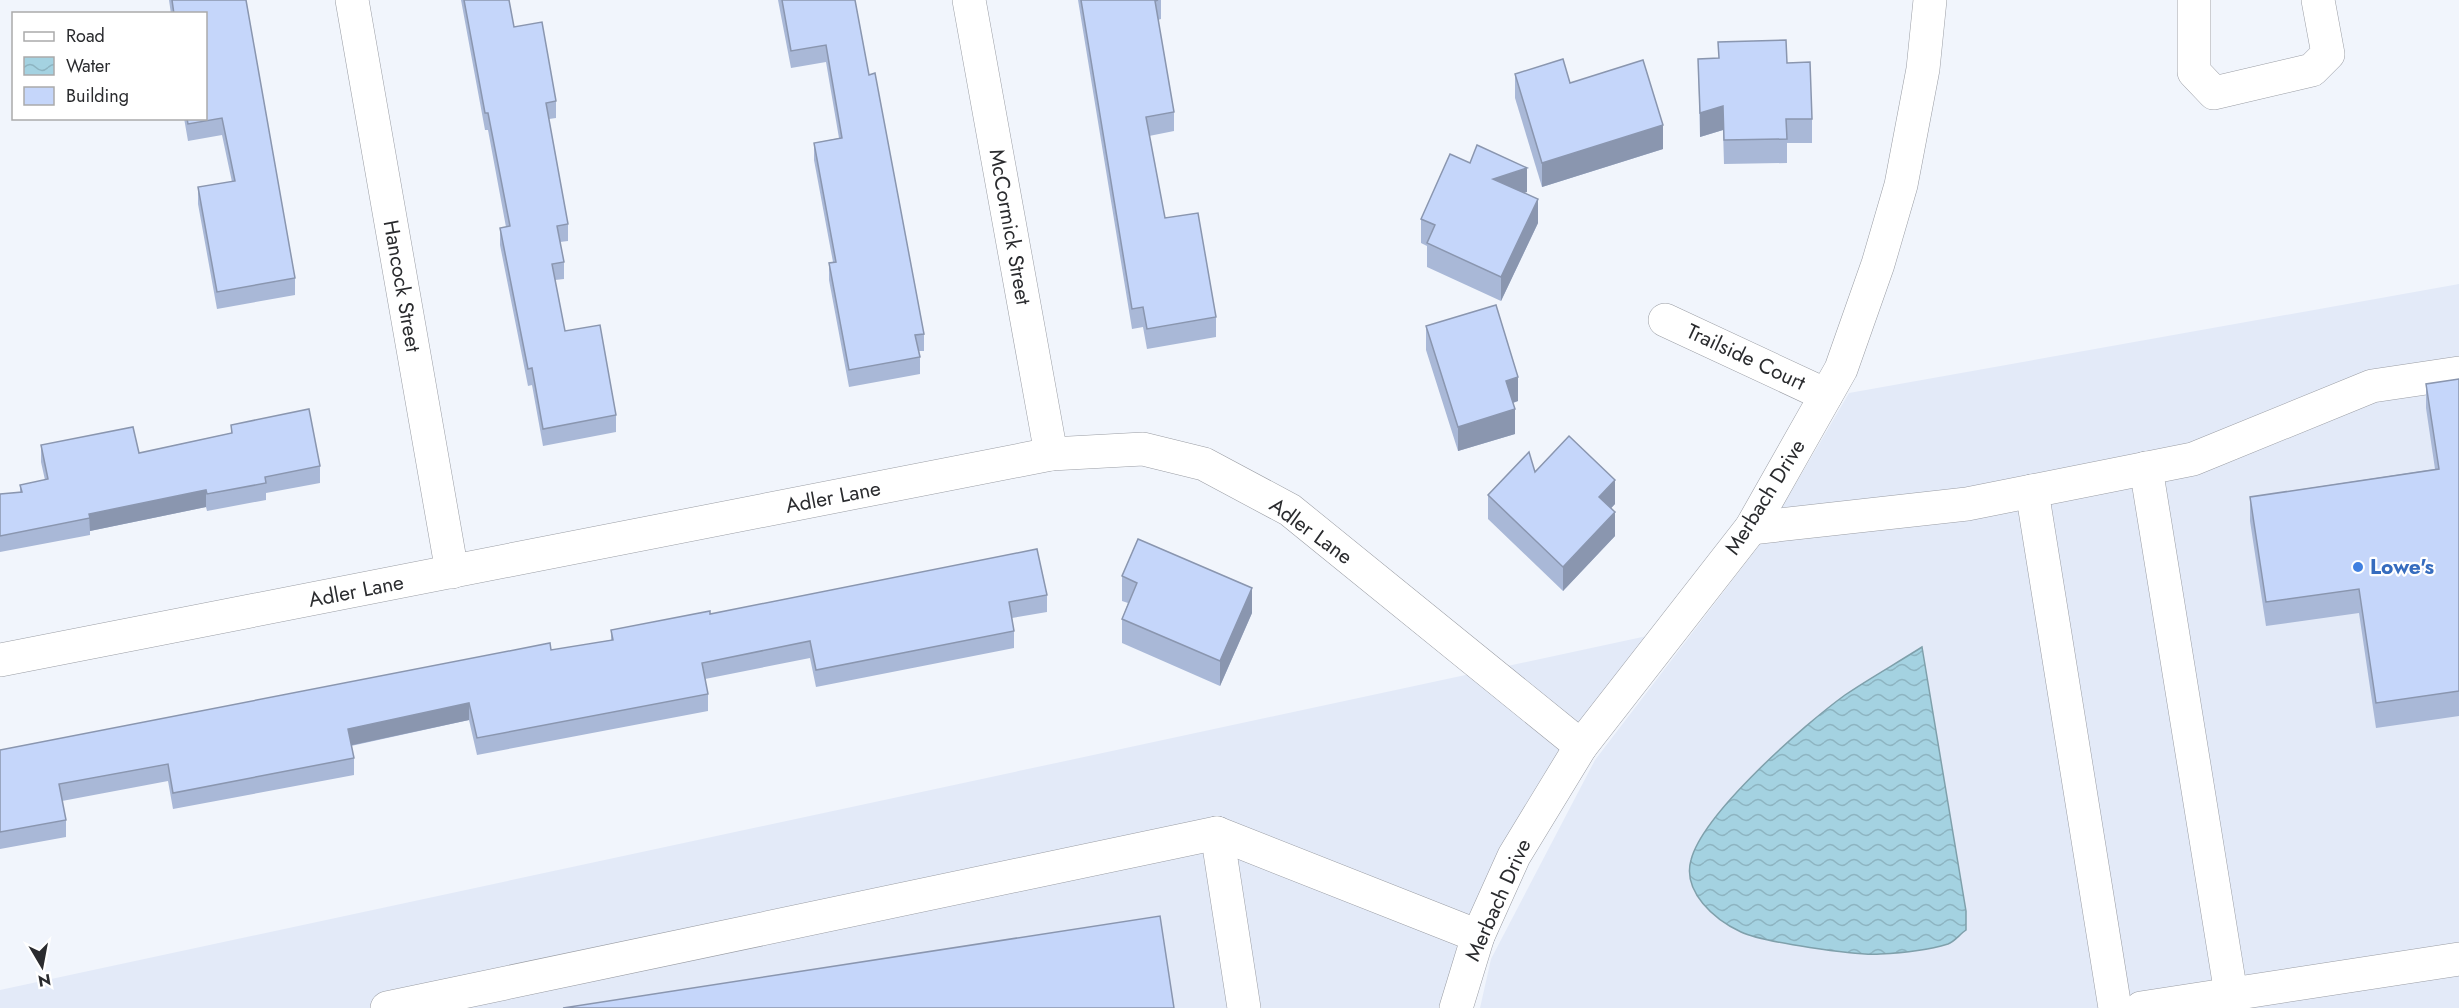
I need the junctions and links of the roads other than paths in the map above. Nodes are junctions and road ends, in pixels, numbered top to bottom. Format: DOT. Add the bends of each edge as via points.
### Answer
graph roads {
  1 [pos="352,0"];
  2 [pos="969,0"];
  3 [pos="1930,0"];
  4 [pos="2194,0"];
  5 [pos="2318,0"];
  6 [pos="1665,320"];
  7 [pos="2459,373"];
  8 [pos="1826,395"];
  9 [pos="1051,454"];
  10 [pos="2146,468"];
  11 [pos="2032,491"];
  12 [pos="1751,528"];
  13 [pos="452,572"];
  14 [pos="0,660"];
  15 [pos="1581,746"];
  16 [pos="1218,834"];
  17 [pos="1478,936"];
  18 [pos="2459,959"];
  19 [pos="2231,994"];
  20 [pos="387,1008"];
  21 [pos="1244,1008"];
  22 [pos="1456,1008"];
  23 [pos="2115,1008"];
  24 [pos="2141,1008"];
  1 -- 13 [label="street, Hancock Street"];
  2 -- 9 [label="street, McCormick Street"];
  3 -- 8 [label="street, Merbach Drive" via="1923,69 1901,185 1841,369"];
  4 -- 5 [label="street" via="2194,72 2214,93 2312,70 2328,54"];
  6 -- 8 [label="street, Trailside Court"];
  7 -- 10 [label="street" via="2372,386 2193,459"];
  8 -- 12 [label="street, Merbach Drive"];
  9 -- 13 [label="street, Adler Lane"];
  9 -- 15 [label="street, Adler Lane" via="1143,449 1204,464 1280,504"];
  10 -- 11 [label="street"];
  10 -- 19 [label="street"];
  11 -- 12 [label="street" via="1967,504"];
  11 -- 23 [label="street"];
  12 -- 15 [label="street, Merbach Drive"];
  13 -- 14 [label="street, Adler Lane"];
  15 -- 17 [label="street, Merbach Drive" via="1514,856"];
  16 -- 17 [label="street"];
  16 -- 20 [label="street"];
  16 -- 21 [label="street"];
  17 -- 22 [label="street, Merbach Drive"];
  18 -- 19 [label="street"];
  19 -- 24 [label="street"];
}
